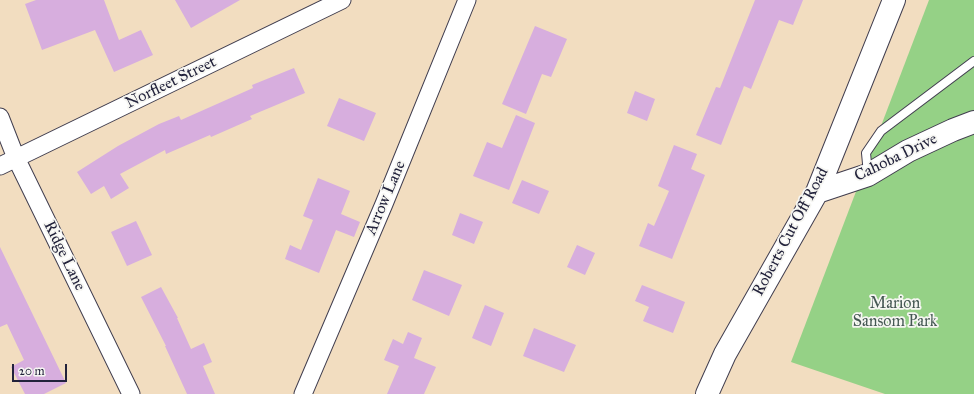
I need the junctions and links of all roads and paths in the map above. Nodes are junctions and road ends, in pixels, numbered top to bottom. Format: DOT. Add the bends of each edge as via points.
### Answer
graph roads {
  1 [pos="342,0"];
  2 [pos="467,0"];
  3 [pos="894,0"];
  4 [pos="974,61"];
  5 [pos="0,117"];
  6 [pos="974,122"];
  7 [pos="16,158"];
  8 [pos="0,166"];
  9 [pos="868,175"];
  10 [pos="816,192"];
  11 [pos="131,394"];
  12 [pos="303,394"];
  13 [pos="707,394"];
  1 -- 7 [label="street, Norfleet Street"];
  2 -- 12 [label="street, Arrow Lane"];
  3 -- 10 [label="street, Roberts Cut Off Road"];
  4 -- 9 [label="lane" via="881,131 866,153"];
  5 -- 7 [label="street, Ridge Lane"];
  6 -- 9 [label="street, Cahoba Drive" via="908,151"];
  7 -- 8 [label="street, Norfleet Street"];
  7 -- 11 [label="street, Ridge Lane"];
  9 -- 10 [label="street, Cahoba Drive"];
  10 -- 13 [label="street, Roberts Cut Off Road" via="732,342"];
}
